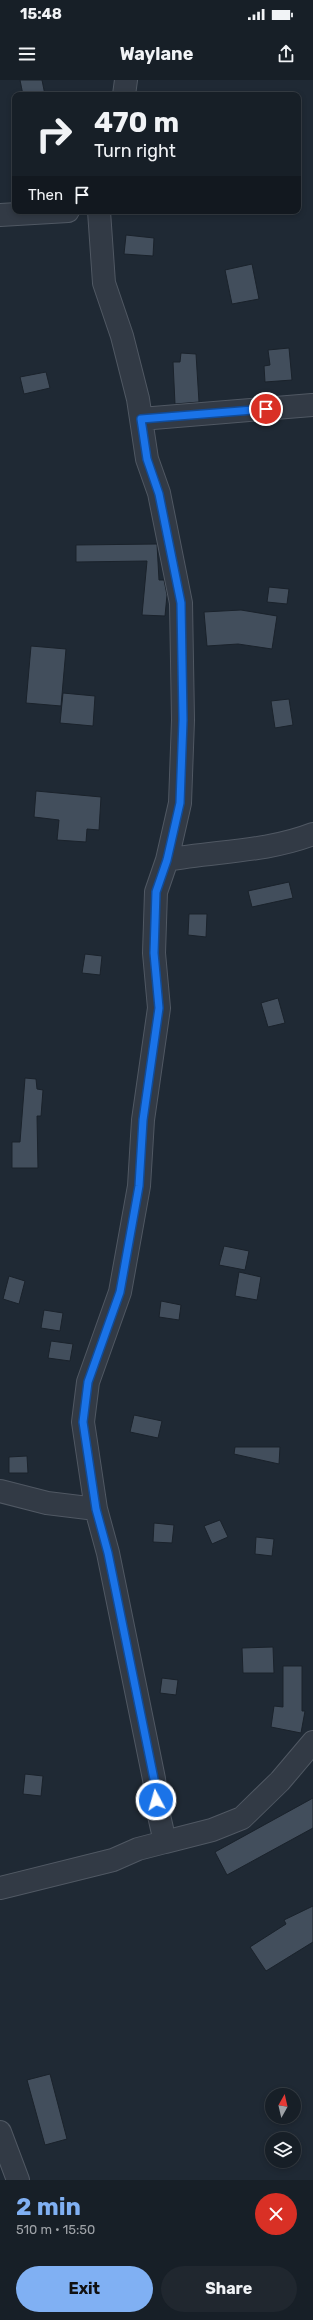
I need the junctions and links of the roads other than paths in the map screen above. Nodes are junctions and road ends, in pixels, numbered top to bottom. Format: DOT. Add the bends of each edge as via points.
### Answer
graph roads {
  1 [pos="126,80"];
  2 [pos="124,92"];
  3 [pos="17,214"];
  4 [pos="99,214"];
  5 [pos="0,215"];
  6 [pos="312,405"];
  7 [pos="141,419"];
  8 [pos="313,834"];
  9 [pos="167,860"];
  10 [pos="0,1491"];
  11 [pos="96,1509"];
  12 [pos="313,1742"];
  13 [pos="165,1842"];
  14 [pos="0,1888"];
  15 [pos="0,2132"];
  16 [pos="18,2180"];
  1 -- 2 [label="street"];
  3 -- 5 [label="street"];
  4 -- 7 [label="street" via="104,283 122,336"];
  6 -- 7 [label="street"];
  7 -- 9 [label="street" via="147,459 159,494 181,603 183,720 180,803"];
  8 -- 9 [label="street" via="258,848"];
  9 -- 11 [label="street" via="156,892 154,953 159,1008 143,1120 139,1186 120,1292 88,1382 83,1422"];
  10 -- 11 [label="street" via="47,1503"];
  11 -- 13 [label="street" via="108,1553"];
  12 -- 13 [label="street" via="280,1781 242,1818 212,1830"];
  13 -- 14 [label="street" via="138,1849 113,1860"];
  15 -- 16 [label="street"];
}
